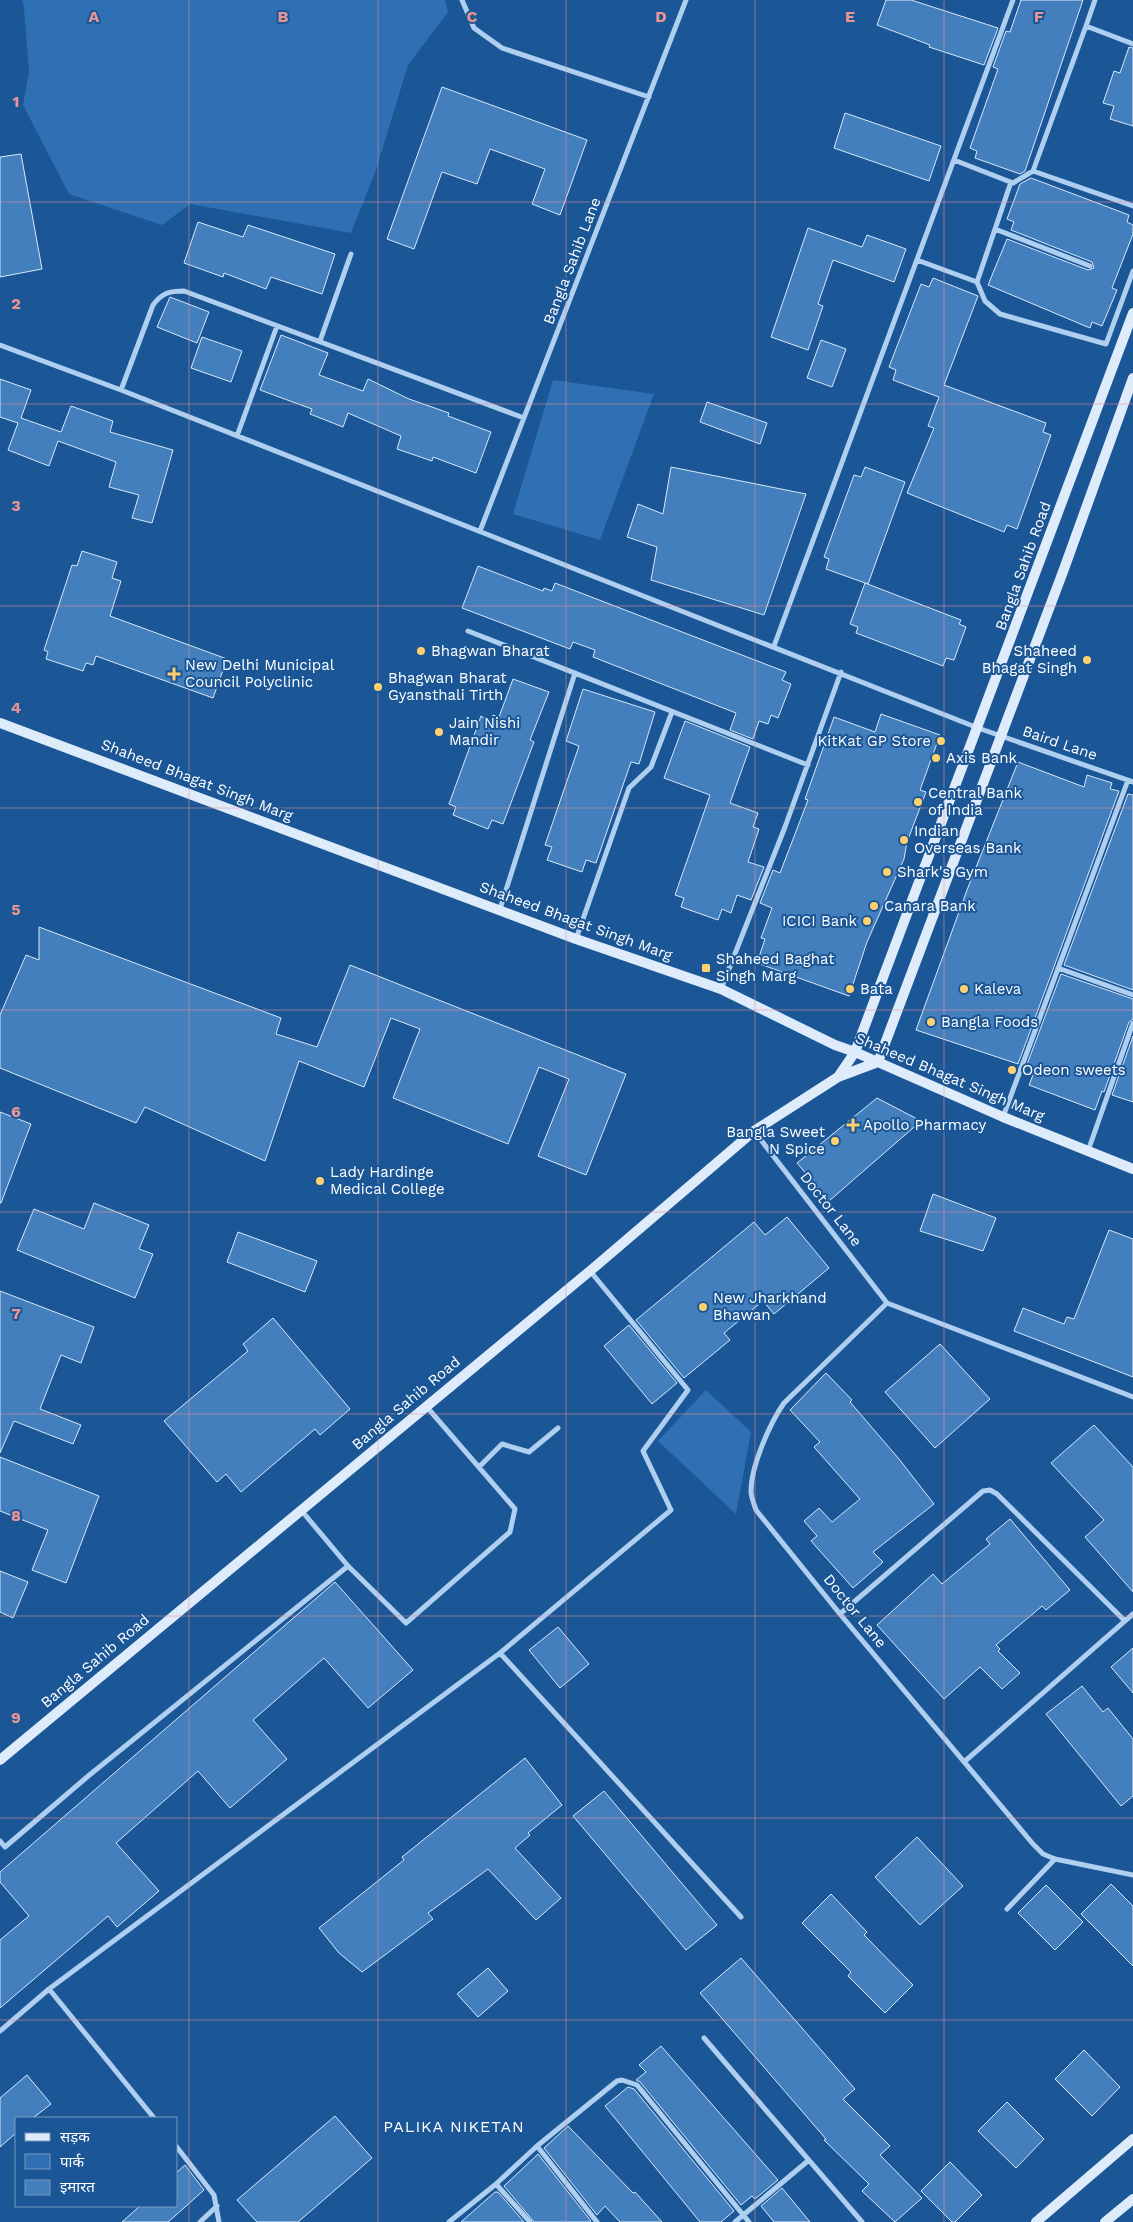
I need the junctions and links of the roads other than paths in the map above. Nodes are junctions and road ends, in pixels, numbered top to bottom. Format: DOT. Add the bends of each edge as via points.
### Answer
graph roads {
  1 [pos="462,0"];
  2 [pos="686,0"];
  3 [pos="1014,0"];
  4 [pos="1095,0"];
  5 [pos="1086,26"];
  6 [pos="1133,44"];
  7 [pos="649,97"];
  8 [pos="954,160"];
  9 [pos="1033,171"];
  10 [pos="1011,182"];
  11 [pos="1133,206"];
  12 [pos="995,229"];
  13 [pos="351,254"];
  14 [pos="917,260"];
  15 [pos="1090,266"];
  16 [pos="1133,271"];
  17 [pos="977,282"];
  18 [pos="1133,313"];
  19 [pos="277,326"];
  20 [pos="320,341"];
  21 [pos="0,345"];
  22 [pos="1133,378"];
  23 [pos="121,390"];
  24 [pos="524,418"];
  25 [pos="237,436"];
  26 [pos="480,531"];
  27 [pos="468,631"];
  28 [pos="774,646"];
  29 [pos="841,672"];
  30 [pos="575,673"];
  31 [pos="672,712"];
  32 [pos="0,723"];
  33 [pos="978,728"];
  34 [pos="1001,736"];
  35 [pos="808,765"];
  36 [pos="1130,781"];
  37 [pos="500,909"];
  38 [pos="576,939"];
  39 [pos="1058,968"];
  40 [pos="721,989"];
  41 [pos="1133,995"];
  42 [pos="1133,1023"];
  43 [pos="855,1052"];
  44 [pos="878,1062"];
  45 [pos="838,1078"];
  46 [pos="1003,1117"];
  47 [pos="754,1131"];
  48 [pos="1088,1151"];
  49 [pos="1133,1169"];
  50 [pos="590,1271"];
  51 [pos="887,1302"];
  52 [pos="1133,1397"];
  53 [pos="426,1406"];
  54 [pos="558,1428"];
  55 [pos="479,1467"];
  56 [pos="300,1510"];
  57 [pos="348,1566"];
  58 [pos="840,1614"];
  59 [pos="1133,1614"];
  60 [pos="1125,1621"];
  61 [pos="500,1653"];
  62 [pos="0,1760"];
  63 [pos="964,1762"];
  64 [pos="0,1841"];
  65 [pos="1056,1860"];
  66 [pos="1133,1875"];
  67 [pos="1007,1909"];
  68 [pos="741,1917"];
  69 [pos="49,1989"];
  70 [pos="0,2031"];
  71 [pos="704,2038"];
  72 [pos="153,2117"];
  73 [pos="1133,2139"];
  74 [pos="537,2146"];
  75 [pos="178,2148"];
  76 [pos="809,2160"];
  77 [pos="496,2184"];
  78 [pos="1133,2199"];
  79 [pos="217,2206"];
  80 [pos="743,2215"];
  81 [pos="200,2222"];
  82 [pos="219,2222"];
  83 [pos="449,2222"];
  84 [pos="530,2222"];
  85 [pos="597,2222"];
  86 [pos="735,2222"];
  87 [pos="749,2222"];
  88 [pos="862,2222"];
  89 [pos="1036,2222"];
  90 [pos="1105,2222"];
  1 -- 7 [label="street" via="474,28 502,48"];
  2 -- 7 [label="street, Bangla Sahib Lane"];
  3 -- 8 [label="street"];
  4 -- 5 [label="street"];
  5 -- 6 [label="street"];
  5 -- 9 [label="street"];
  7 -- 24 [label="street, Bangla Sahib Lane"];
  8 -- 10 [label="street"];
  8 -- 14 [label="street"];
  9 -- 10 [label="street"];
  9 -- 11 [label="street"];
  10 -- 12 [label="street"];
  12 -- 15 [label="street"];
  12 -- 17 [label="street"];
  13 -- 20 [label="street"];
  14 -- 17 [label="street"];
  14 -- 28 [label="street"];
  16 -- 17 [label="street" via="1106,344 1000,314 985,301"];
  18 -- 33 [label="street, Bangla Sahib Road"];
  19 -- 20 [label="street"];
  19 -- 23 [label="street" via="184,291 161,295 153,305"];
  19 -- 25 [label="street"];
  20 -- 24 [label="street"];
  21 -- 23 [label="street, Baird Lane"];
  22 -- 34 [label="street"];
  23 -- 25 [label="street, Baird Lane"];
  24 -- 26 [label="street, Bangla Sahib Lane"];
  25 -- 26 [label="street, Baird Lane"];
  26 -- 28 [label="street, Baird Lane"];
  27 -- 30 [label="street"];
  28 -- 29 [label="street, Baird Lane"];
  29 -- 33 [label="street, Baird Lane"];
  29 -- 35 [label="street"];
  30 -- 31 [label="street"];
  30 -- 37 [label="street"];
  31 -- 35 [label="street"];
  31 -- 38 [label="street" via="651,767 630,788"];
  32 -- 37 [label="street, Shaheed Bhagat Singh Marg"];
  33 -- 34 [label="street, Baird Lane"];
  33 -- 43 [label="street, Bangla Sahib Road"];
  34 -- 36 [label="street, Baird Lane"];
  34 -- 44 [label="street"];
  35 -- 40 [label="street"];
  36 -- 39 [label="street"];
  37 -- 38 [label="street, Shaheed Bhagat Singh Marg"];
  38 -- 40 [label="street, Shaheed Bhagat Singh Marg"];
  39 -- 41 [label="street"];
  39 -- 46 [label="street"];
  40 -- 43 [label="street, Shaheed Bhagat Singh Marg"];
  42 -- 48 [label="street"];
  43 -- 44 [label="street, Shaheed Bhagat Singh Marg"];
  43 -- 45 [label="street, Bangla Sahib Road"];
  44 -- 45 [label="street, Bangla Sahib Road"];
  44 -- 46 [label="street, Shaheed Bhagat Singh Marg"];
  45 -- 47 [label="street, Bangla Sahib Road"];
  46 -- 48 [label="street, Shaheed Bhagat Singh Marg"];
  47 -- 50 [label="street, Bangla Sahib Road"];
  47 -- 51 [label="street, Doctor Lane"];
  48 -- 49 [label="street, Shaheed Bhagat Singh Marg"];
  50 -- 53 [label="street, Bangla Sahib Road"];
  50 -- 61 [label="street" via="688,1390 643,1451 670,1510"];
  51 -- 52 [label="street"];
  51 -- 58 [label="street, Doctor Lane" via="784,1403 772,1421 752,1478 750,1493 756,1510"];
  53 -- 55 [label="street"];
  53 -- 56 [label="street, Bangla Sahib Road"];
  54 -- 55 [label="street" via="529,1452 502,1444"];
  55 -- 57 [label="street" via="515,1509 510,1532 406,1623"];
  56 -- 57 [label="street"];
  56 -- 62 [label="street, Bangla Sahib Road"];
  57 -- 64 [label="street" via="5,1847"];
  58 -- 60 [label="street" via="983,1492 990,1490"];
  58 -- 63 [label="street, Doctor Lane"];
  59 -- 60 [label="street"];
  60 -- 63 [label="street"];
  61 -- 68 [label="street"];
  61 -- 69 [label="street"];
  63 -- 65 [label="street, Doctor Lane" via="1033,1844"];
  65 -- 66 [label="street, Doctor Lane"];
  65 -- 67 [label="street"];
  69 -- 70 [label="street"];
  69 -- 72 [label="street"];
  71 -- 76 [label="street"];
  73 -- 89 [label="street"];
  74 -- 77 [label="street"];
  74 -- 80 [label="street" via="617,2081 627,2081 637,2085"];
  74 -- 85 [label="street"];
  75 -- 79 [label="street" via="209,2186"];
  76 -- 80 [label="street"];
  76 -- 88 [label="street"];
  77 -- 83 [label="street"];
  77 -- 84 [label="street"];
  78 -- 90 [label="street"];
  79 -- 81 [label="street"];
  79 -- 82 [label="street"];
  80 -- 86 [label="street"];
  80 -- 87 [label="street"];
}
